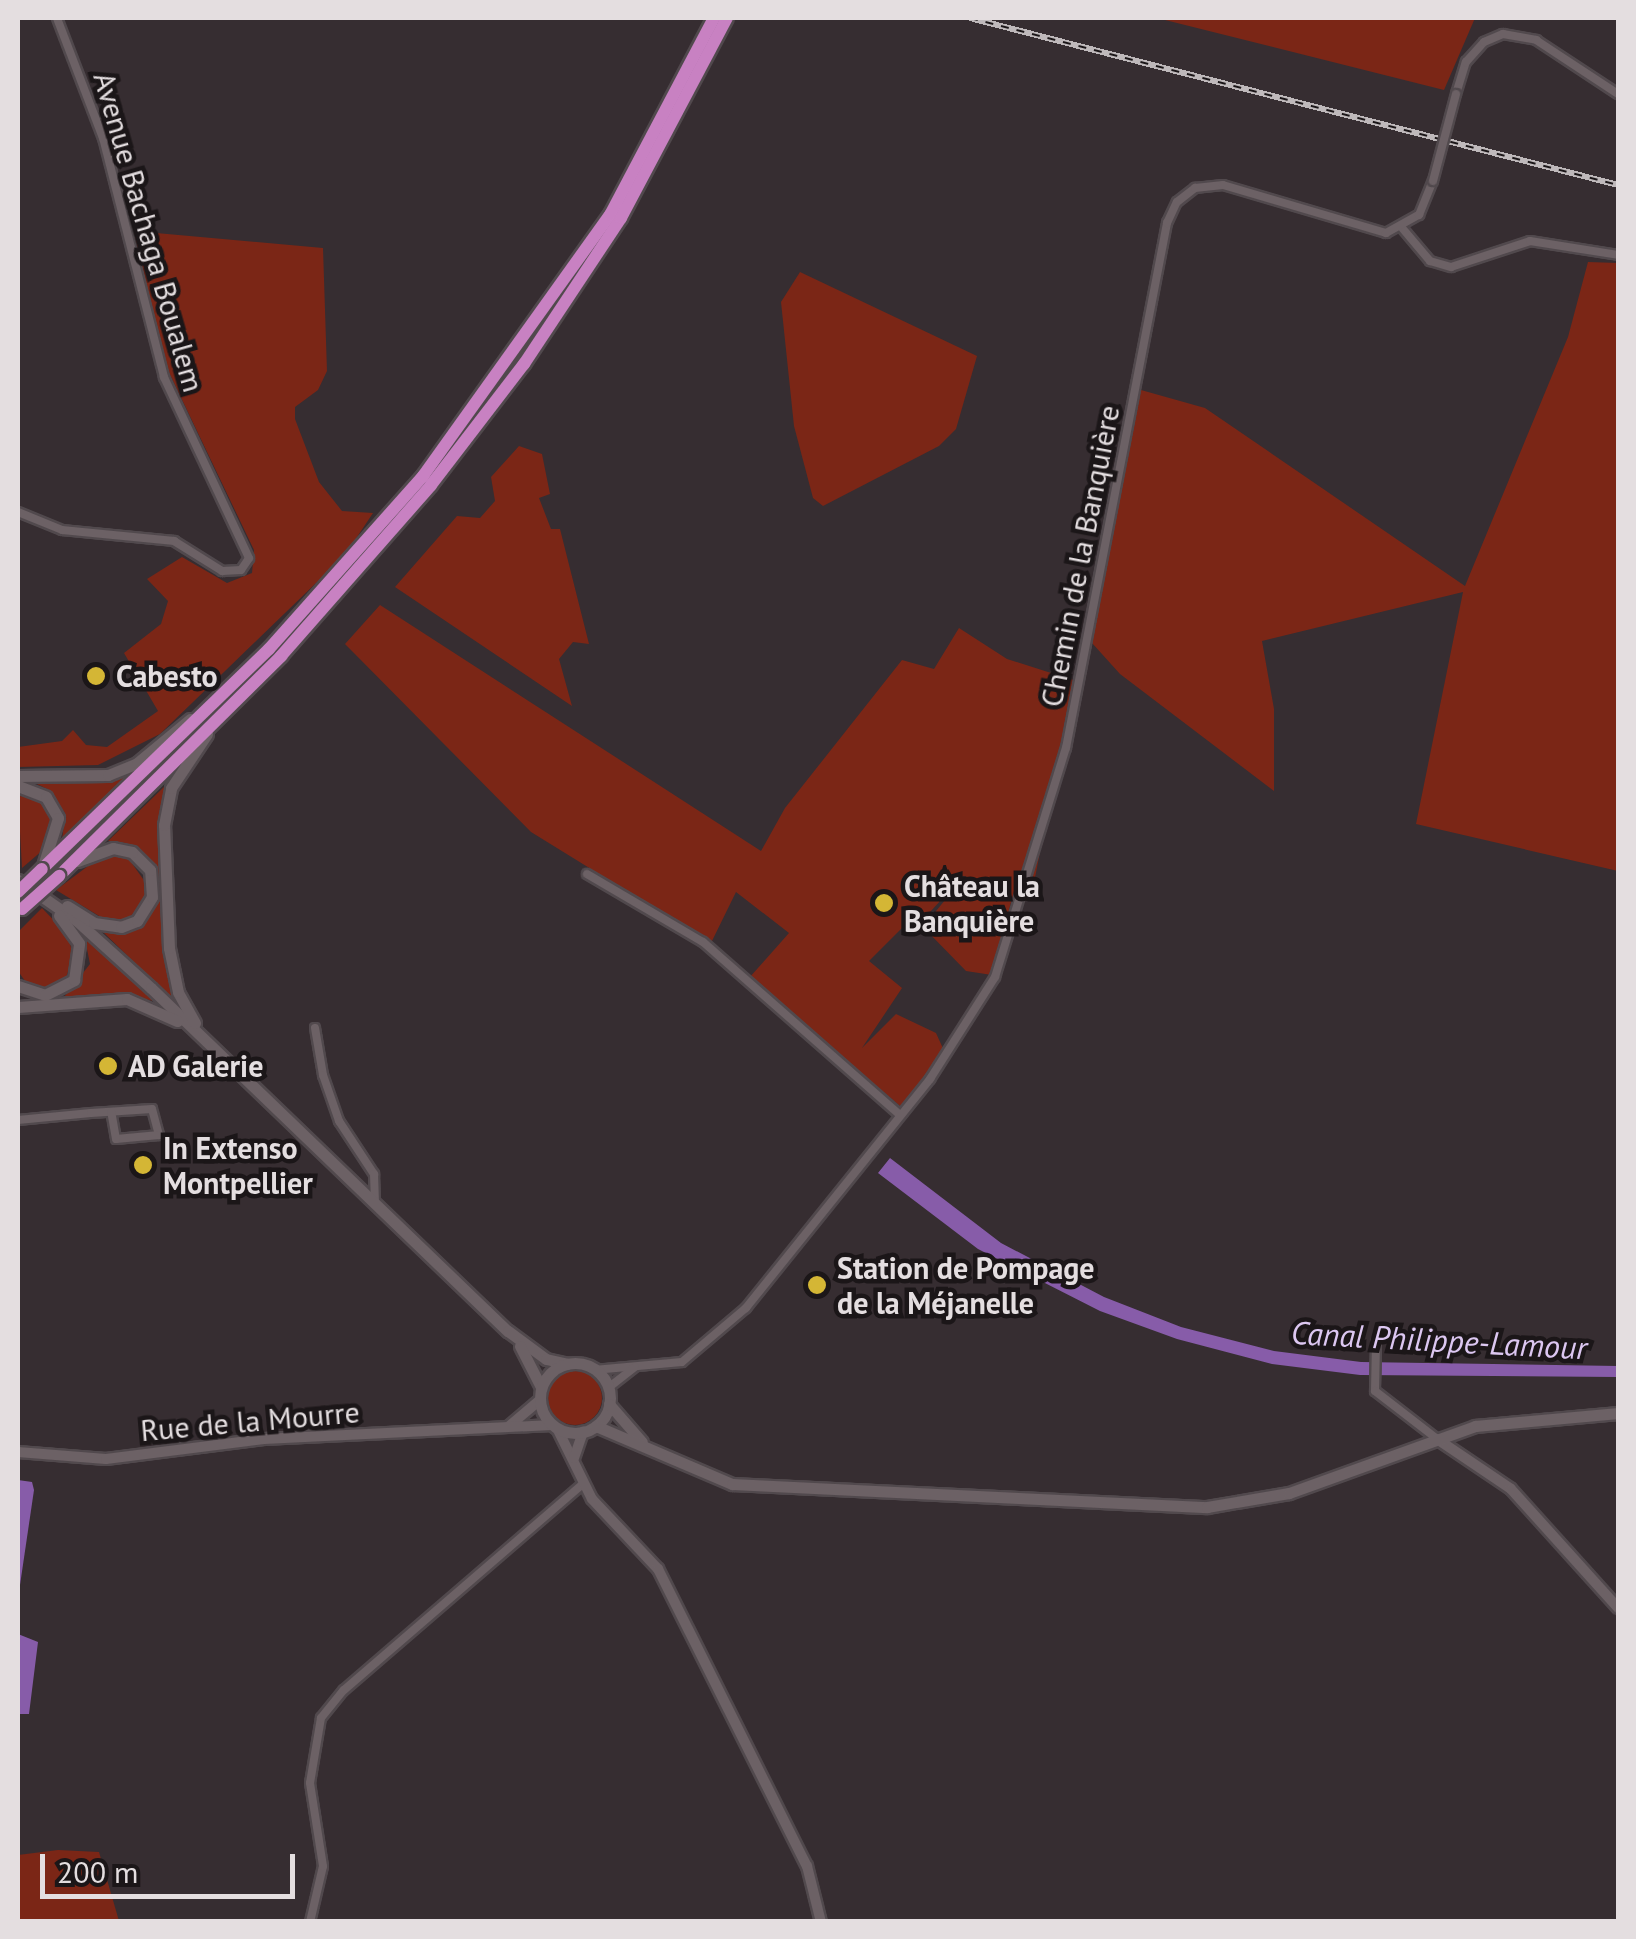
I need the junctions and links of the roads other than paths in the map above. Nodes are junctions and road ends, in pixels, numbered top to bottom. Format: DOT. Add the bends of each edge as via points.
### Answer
graph roads {
  1 [pos="57,18"];
  2 [pos="714,18"];
  3 [pos="727,18"];
  4 [pos="1618,94"];
  5 [pos="1403,228"];
  6 [pos="1618,255"];
  7 [pos="18,512"];
  8 [pos="218,699"];
  9 [pos="214,724"];
  10 [pos="18,776"];
  11 [pos="18,786"];
  12 [pos="74,862"];
  13 [pos="42,868"];
  14 [pos="587,874"];
  15 [pos="18,880"];
  16 [pos="18,892"];
  17 [pos="49,900"];
  18 [pos="19,914"];
  19 [pos="18,986"];
  20 [pos="18,1007"];
  21 [pos="315,1028"];
  22 [pos="198,1032"];
  23 [pos="111,1112"];
  24 [pos="900,1114"];
  25 [pos="18,1120"];
  26 [pos="375,1200"];
  27 [pos="508,1331"];
  28 [pos="1376,1343"];
  29 [pos="567,1364"];
  30 [pos="644,1365"];
  31 [pos="594,1370"];
  32 [pos="608,1388"];
  33 [pos="541,1395"];
  34 [pos="609,1404"];
  35 [pos="1618,1412"];
  36 [pos="596,1426"];
  37 [pos="555,1427"];
  38 [pos="583,1432"];
  39 [pos="488,1433"];
  40 [pos="1437,1439"];
  41 [pos="18,1452"];
  42 [pos="657,1454"];
  43 [pos="574,1464"];
  44 [pos="582,1484"];
  45 [pos="1618,1608"];
  46 [pos="310,1922"];
  47 [pos="820,1922"];
  1 -- 7 [label="street, Avenue Bachaga Boualem" via="103,138 164,378 196,456 248,548 246,565 222,571 174,542 62,530"];
  2 -- 8 [label="highway" via="610,215 512,359 355,556"];
  3 -- 9 [label="highway" via="654,165 524,364 375,552"];
  4 -- 5 [label="street, bridge" via="1517,34 1484,42 1466,62 1434,182 1419,215"];
  5 -- 6 [label="street" via="1430,260 1451,267 1530,241"];
  5 -- 24 [label="street, Chemin de la Banquière" via="1359,229 1223,184 1195,188 1178,202 1167,223 1066,748 1035,854 995,977 930,1080"];
  8 -- 10 [label="main road" via="137,763 108,775"];
  8 -- 13 [label="highway"];
  9 -- 12 [label="highway"];
  9 -- 22 [label="main road" via="171,788 164,837 172,970"];
  11 -- 13 [label="main road" via="46,796 58,818"];
  12 -- 17 [label="main road" via="102,850 132,852 153,879 148,906 129,925 104,926"];
  12 -- 18 [label="highway, bridge"];
  13 -- 16 [label="highway, bridge"];
  14 -- 24 [label="street" via="702,942"];
  15 -- 17 [label="main road"];
  17 -- 19 [label="main road" via="79,943 79,972 54,994 38,996"];
  17 -- 22 [label="main road"];
  20 -- 22 [label="main road" via="127,999"];
  21 -- 26 [label="street" via="339,1121 374,1174"];
  22 -- 26 [label="main road"];
  23 -- 23 [label="street" via="116,1139 160,1135 152,1109"];
  23 -- 25 [label="street"];
  24 -- 30 [label="street, Chemin de la Banquière" via="746,1308 693,1356"];
  26 -- 27 [label="main road"];
  27 -- 29 [label="main road" via="546,1359"];
  27 -- 33 [label="main road"];
  28 -- 40 [label="street" via="1372,1380 1386,1404"];
  29 -- 31 [label="main road"];
  29 -- 33 [label="main road" via="551,1374"];
  30 -- 31 [label="street, Chemin de la Banquière"];
  30 -- 32 [label="street, Chemin de la Banquière" via="619,1374"];
  31 -- 32 [label="main road"];
  32 -- 34 [label="main road"];
  33 -- 37 [label="main road"];
  33 -- 39 [label="street, Rue de la Mourre" via="524,1420"];
  34 -- 36 [label="main road"];
  34 -- 42 [label="main road"];
  35 -- 40 [label="main road" via="1500,1420"];
  36 -- 38 [label="main road"];
  36 -- 42 [label="main road"];
  37 -- 38 [label="main road"];
  37 -- 39 [label="street, Rue de la Mourre"];
  37 -- 43 [label="street"];
  38 -- 43 [label="street"];
  39 -- 41 [label="street, Rue de la Mourre" via="264,1439 106,1459"];
  40 -- 42 [label="main road" via="1289,1493 1207,1507 761,1487 708,1477"];
  40 -- 45 [label="street" via="1510,1488"];
  43 -- 44 [label="street"];
  44 -- 46 [label="street" via="320,1718 310,1783 323,1866"];
  44 -- 47 [label="street" via="658,1569 807,1866"];
}
